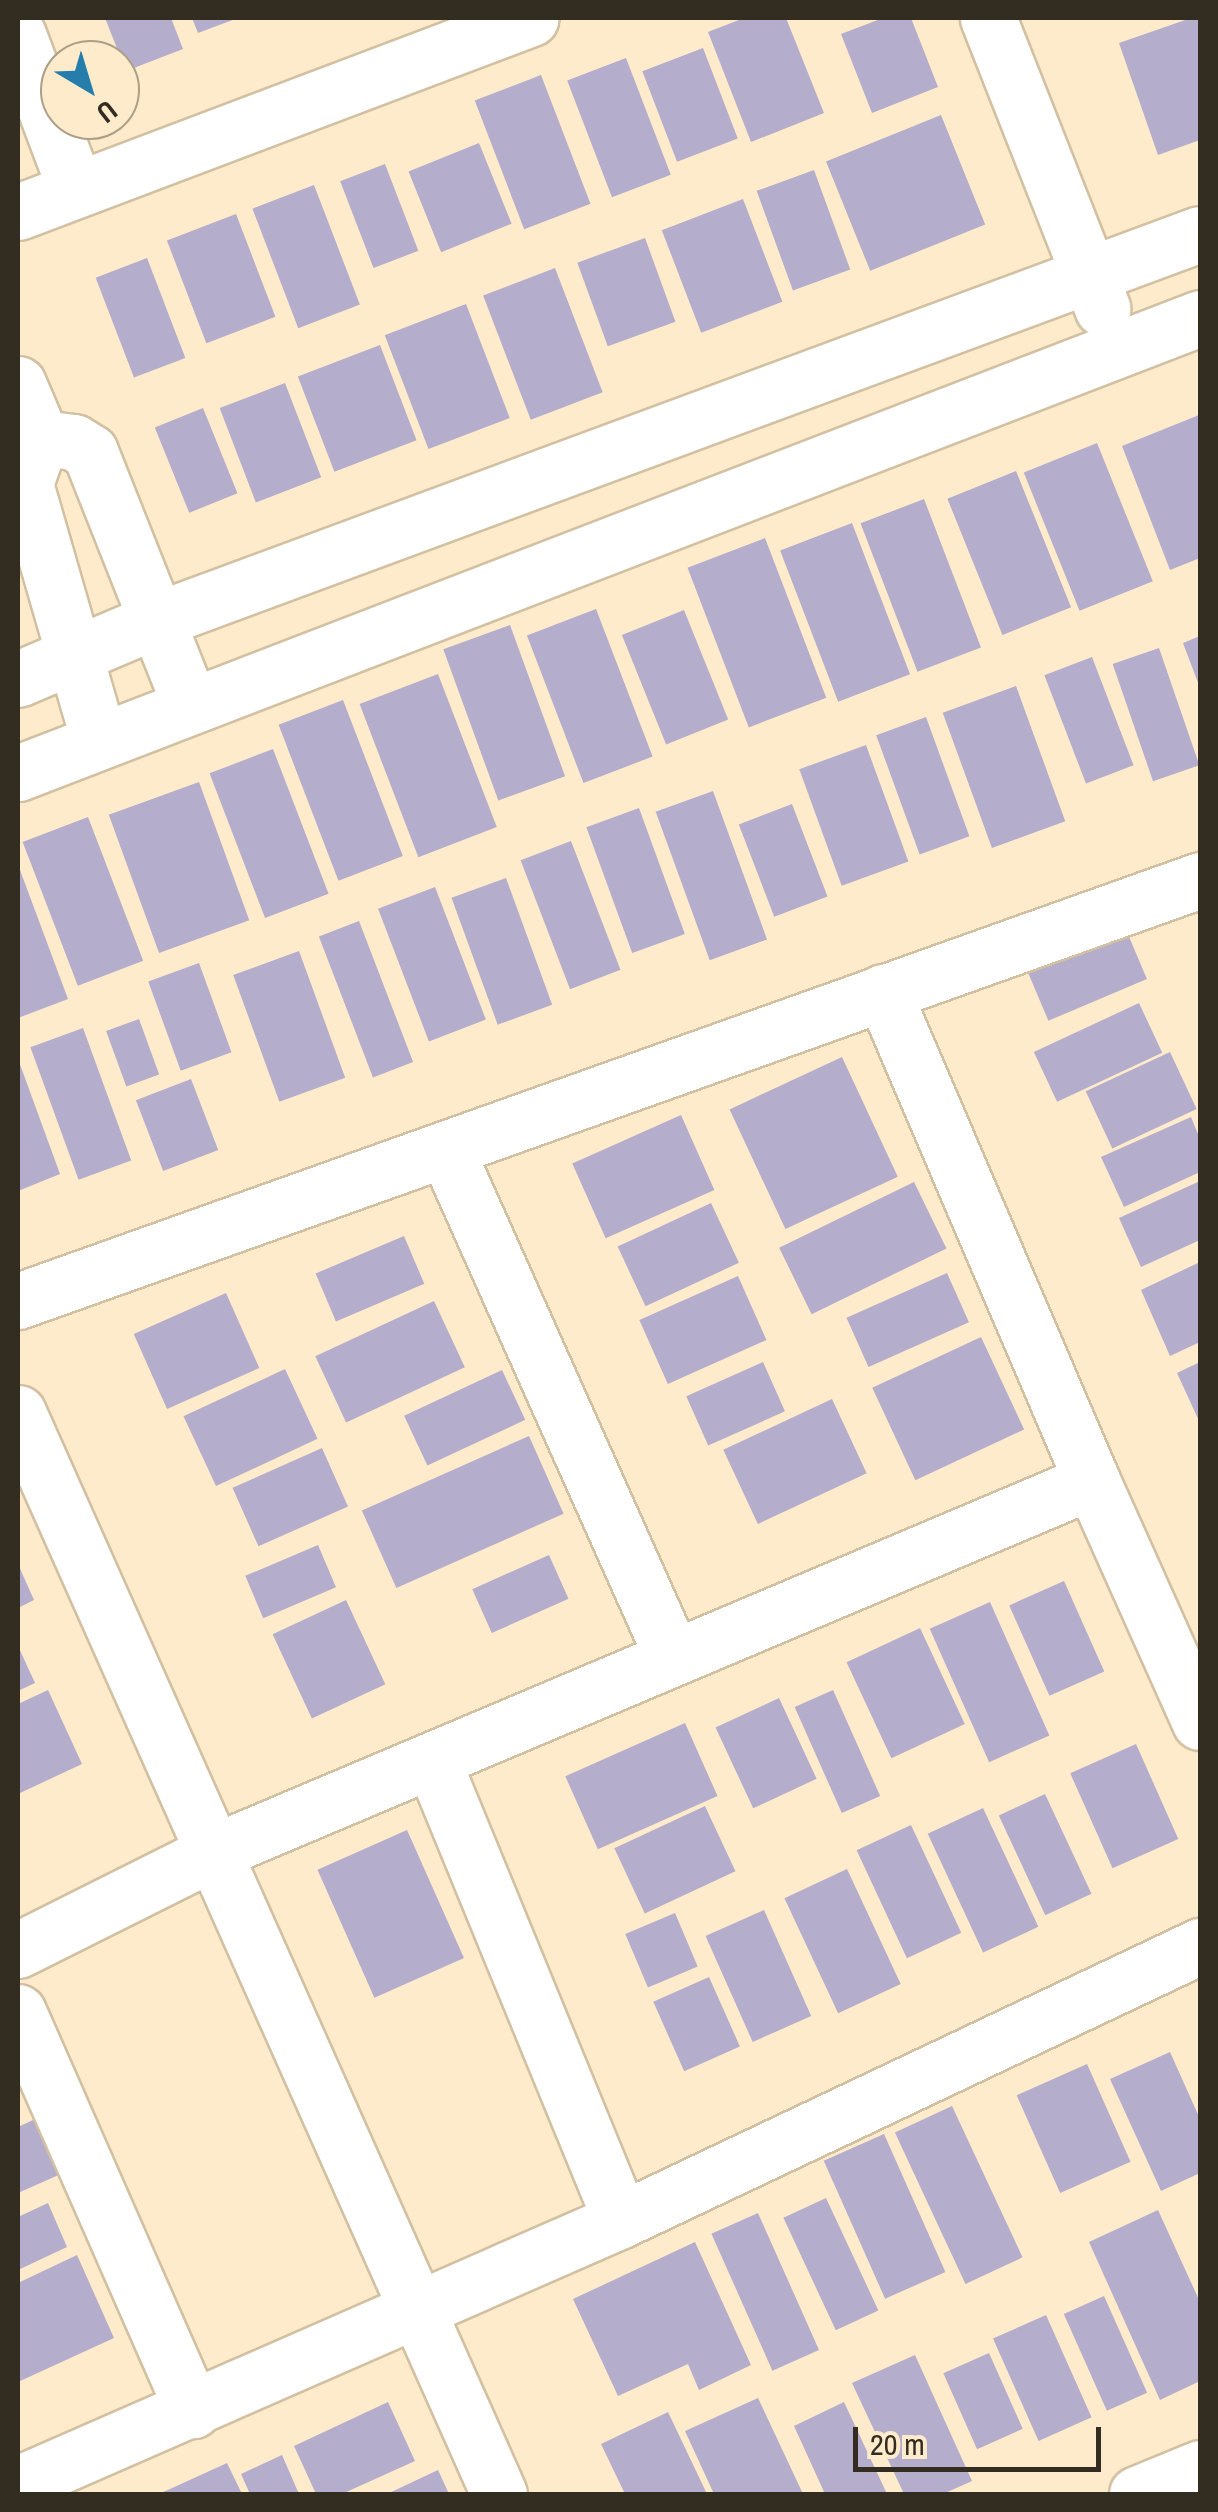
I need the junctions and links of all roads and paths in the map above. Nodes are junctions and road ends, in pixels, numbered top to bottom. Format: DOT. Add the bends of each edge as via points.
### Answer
graph roads {
  1 [pos="528,18"];
  2 [pos="988,18"];
  3 [pos="18,35"];
  4 [pos="76,190"];
  5 [pos="18,212"];
  6 [pos="1200,234"];
  7 [pos="1088,278"];
  8 [pos="1200,318"];
  9 [pos="1122,348"];
  10 [pos="18,384"];
  11 [pos="41,438"];
  12 [pos="159,618"];
  13 [pos="72,658"];
  14 [pos="18,679"];
  15 [pos="190,704"];
  16 [pos="98,741"];
  17 [pos="18,772"];
  18 [pos="1200,880"];
  19 [pos="883,992"];
  20 [pos="448,1152"];
  21 [pos="18,1301"];
  22 [pos="18,1413"];
  23 [pos="1092,1481"];
  24 [pos="672,1658"];
  25 [pos="1200,1722"];
  26 [pos="433,1762"];
  27 [pos="216,1851"];
  28 [pos="1200,1946"];
  29 [pos="18,1950"];
  30 [pos="18,2012"];
  31 [pos="621,2220"];
  32 [pos="420,2310"];
  33 [pos="193,2410"];
  34 [pos="1200,2468"];
  35 [pos="18,2484"];
  36 [pos="499,2494"];
  37 [pos="1137,2494"];
  1 -- 4 [label="street"];
  2 -- 7 [label="street"];
  3 -- 4 [label="street"];
  4 -- 5 [label="street"];
  6 -- 7 [label="street"];
  7 -- 9 [label="street"];
  7 -- 12 [label="street"];
  8 -- 9 [label="street"];
  9 -- 15 [label="street"];
  10 -- 11 [label="street"];
  11 -- 12 [label="street" via="74,442 90,452"];
  11 -- 13 [label="street" via="24,484"];
  12 -- 13 [label="street"];
  12 -- 15 [label="street"];
  13 -- 14 [label="street"];
  13 -- 16 [label="street"];
  15 -- 16 [label="street"];
  16 -- 17 [label="street"];
  18 -- 19 [label="street"];
  19 -- 20 [label="street"];
  19 -- 23 [label="street"];
  20 -- 21 [label="street"];
  20 -- 24 [label="street"];
  22 -- 27 [label="street"];
  23 -- 24 [label="street"];
  23 -- 25 [label="street"];
  24 -- 26 [label="street"];
  26 -- 27 [label="street"];
  26 -- 31 [label="street"];
  27 -- 29 [label="street"];
  27 -- 32 [label="street"];
  28 -- 31 [label="street"];
  30 -- 33 [label="street"];
  31 -- 32 [label="street"];
  32 -- 33 [label="street"];
  32 -- 36 [label="street"];
  33 -- 35 [label="street"];
  34 -- 37 [label="street"];
}
